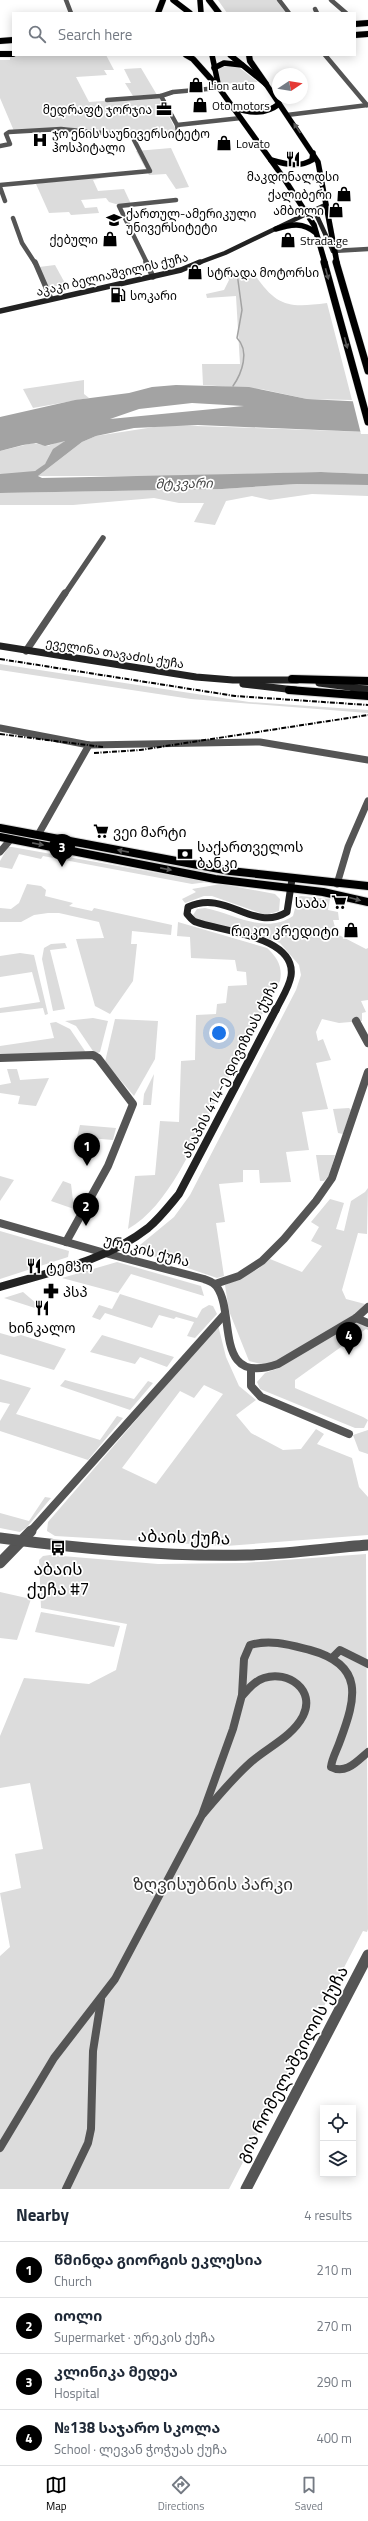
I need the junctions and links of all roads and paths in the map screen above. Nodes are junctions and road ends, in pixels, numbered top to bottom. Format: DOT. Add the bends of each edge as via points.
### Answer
graph roads {
  1 [pos="66,0"];
  2 [pos="163,0"];
  3 [pos="173,0"];
  4 [pos="200,0"];
  5 [pos="209,0"];
  6 [pos="279,0"];
  7 [pos="331,0"];
  8 [pos="71,12"];
  9 [pos="158,12"];
  10 [pos="189,12"];
  11 [pos="201,12"];
  12 [pos="217,12"];
  13 [pos="288,12"];
  14 [pos="345,12"];
  15 [pos="368,23"];
  16 [pos="356,24"];
  17 [pos="368,34"];
  18 [pos="356,35"];
  19 [pos="12,40"];
  20 [pos="0,41"];
  21 [pos="0,54"];
  22 [pos="12,54"];
  23 [pos="188,56"];
  24 [pos="212,56"];
  25 [pos="231,56"];
  26 [pos="249,56"];
  27 [pos="326,56"];
  28 [pos="242,65"];
  29 [pos="214,68"];
  30 [pos="266,84"];
  31 [pos="219,88"];
  32 [pos="272,93"];
  33 [pos="161,96"];
  34 [pos="107,100"];
  35 [pos="279,104"];
  36 [pos="367,105"];
  37 [pos="233,108"];
  38 [pos="287,115"];
  39 [pos="241,118"];
  40 [pos="177,125"];
  41 [pos="141,136"];
  42 [pos="0,146"];
  43 [pos="313,153"];
  44 [pos="271,160"];
  45 [pos="320,175"];
  46 [pos="283,177"];
  47 [pos="0,186"];
  48 [pos="176,200"];
  49 [pos="5,201"];
  50 [pos="325,205"];
  51 [pos="308,210"];
  52 [pos="13,218"];
  53 [pos="273,230"];
  54 [pos="316,233"];
  55 [pos="368,249"];
  56 [pos="333,250"];
  57 [pos="153,277"];
  58 [pos="50,299"];
  59 [pos="0,311"];
  60 [pos="368,371"];
  61 [pos="368,422"];
  62 [pos="103,538"];
  63 [pos="0,646"];
  64 [pos="26,651"];
  65 [pos="273,679"];
  66 [pos="292,679"];
  67 [pos="226,680"];
  68 [pos="368,681"];
  69 [pos="273,688"];
  70 [pos="357,688"];
  71 [pos="368,689"];
  72 [pos="289,690"];
  73 [pos="368,696"];
  74 [pos="0,728"];
  75 [pos="89,745"];
  76 [pos="368,760"];
  77 [pos="368,801"];
  78 [pos="0,828"];
  79 [pos="38,835"];
  80 [pos="0,837"];
  81 [pos="11,839"];
  82 [pos="0,852"];
  83 [pos="210,867"];
  84 [pos="204,876"];
  85 [pos="292,879"];
  86 [pos="337,884"];
  87 [pos="368,886"];
  88 [pos="289,889"];
  89 [pos="368,902"];
  90 [pos="356,1021"];
  91 [pos="368,1043"];
  92 [pos="0,1058"];
  93 [pos="368,1072"];
  94 [pos="0,1223"];
  95 [pos="66,1242"];
  96 [pos="105,1253"];
  97 [pos="215,1284"];
  98 [pos="0,1287"];
  99 [pos="368,1307"];
  100 [pos="224,1315"];
  101 [pos="356,1318"];
  102 [pos="368,1323"];
  103 [pos="251,1371"];
  104 [pos="349,1434"];
  105 [pos="0,1538"];
  106 [pos="20,1541"];
  107 [pos="368,1545"];
  108 [pos="0,1563"];
  109 [pos="333,1656"];
  110 [pos="368,1664"];
  111 [pos="242,1695"];
  112 [pos="368,1752"];
  113 [pos="202,1815"];
  114 [pos="368,1955"];
  115 [pos="102,1998"];
  116 [pos="0,2148"];
  117 [pos="66,2189"];
  118 [pos="246,2189"];
  1 -- 8 [label="street"];
  2 -- 9 [label="highway"];
  3 -- 10 [label="main road"];
  4 -- 11 [label="main road"];
  5 -- 12 [label="highway"];
  6 -- 13 [label="street"];
  7 -- 14 [label="street"];
  15 -- 16 [label="highway"];
  17 -- 18 [label="highway"];
  19 -- 20 [label="highway"];
  21 -- 22 [label="highway"];
  23 -- 31 [label="highway"];
  24 -- 29 [label="main road"];
  25 -- 28 [label="main road"];
  26 -- 30 [label="highway"];
  27 -- 36 [label="street"];
  28 -- 29 [label="main road" via="224,63"];
  28 -- 30 [label="main road"];
  29 -- 31 [label="main road"];
  30 -- 32 [label="main road"];
  31 -- 33 [label="street" via="173,92"];
  31 -- 37 [label="main road"];
  33 -- 34 [label="street"];
  33 -- 40 [label="street"];
  35 -- 37 [label="main road" via="262,112"];
  35 -- 38 [label="main road"];
  36 -- 38 [label="street"];
  37 -- 39 [label="main road"];
  43 -- 38 [label="main road, one-way"];
  39 -- 40 [label="street"];
  39 -- 44 [label="main road"];
  40 -- 41 [label="street" via="178,133"];
  41 -- 42 [label="street" via="60,129 9,132 6,134 10,144"];
  41 -- 47 [label="street" via="134,140 150,171 82,180"];
  43 -- 44 [label="main road" via="312,160 303,164"];
  43 -- 45 [label="main road" via="320,167"];
  44 -- 46 [label="main road"];
  45 -- 46 [label="main road" via="311,169 289,169"];
  45 -- 50 [label="main road"];
  46 -- 51 [label="main road"];
  47 -- 49 [label="street"];
  48 -- 57 [label="street" via="119,206"];
  50 -- 51 [label="main road, აკაკი ბელიაშვილის ქუჩა"];
  50 -- 56 [label="main road"];
  51 -- 53 [label="main road, აკაკი ბელიაშვილის ქუჩა"];
  51 -- 54 [label="main road"];
  51 -- 56 [label="main road"];
  52 -- 58 [label="street" via="22,243 33,259"];
  53 -- 54 [label="main road" via="302,224 310,226"];
  53 -- 57 [label="main road, აკაკი ბელიაშვილის ქუჩა" via="214,258"];
  54 -- 61 [label="main road, one-way"];
  55 -- 56 [label="street"];
  56 -- 60 [label="main road"];
  57 -- 58 [label="main road, აკაკი ბელიაშვილის ქუჩა"];
  58 -- 59 [label="main road, აკაკი ბელიაშვილის ქუჩა"];
  62 -- 64 [label="street"];
  63 -- 64 [label="main road, ეველინა თავაძის ქუჩა"];
  64 -- 67 [label="main road, ეველინა თავაძის ქუჩა"];
  65 -- 66 [label="main road, ეველინა თავაძის ქუჩა"];
  65 -- 67 [label="main road, ეველინა თავაძის ქუჩა"];
  65 -- 69 [label="main road" via="270,683"];
  66 -- 68 [label="main road"];
  66 -- 70 [label="main road, ეველინა თავაძის ქუჩა"];
  67 -- 69 [label="main road, ეველინა თავაძის ქუჩა"];
  69 -- 72 [label="main road, ეველინა თავაძის ქუჩა"];
  70 -- 71 [label="main road"];
  70 -- 72 [label="main road, ეველინა თავაძის ქუჩა"];
  72 -- 73 [label="main road"];
  74 -- 75 [label="street"];
  75 -- 76 [label="street" via="260,742"];
  75 -- 79 [label="street"];
  77 -- 86 [label="street" via="348,847"];
  78 -- 79 [label="main road"];
  83 -- 79 [label="main road, one-way"];
  80 -- 81 [label="main road"];
  81 -- 82 [label="street"];
  81 -- 84 [label="main road, one-way"];
  83 -- 84 [label="street" via="214,874"];
  83 -- 85 [label="main road"];
  84 -- 88 [label="main road"];
  85 -- 86 [label="main road"];
  85 -- 88 [label="main road, ანაპის 414-ე დივიზიას ქუჩა"];
  86 -- 87 [label="main road"];
  88 -- 89 [label="main road, one-way" via="341,895"];
  88 -- 96 [label="main road, ანაპის 414-ე დივიზიას ქუჩა" via="287,912 274,919 257,917 211,901 198,902 188,907 188,918 194,922 274,945 285,957 291,972 290,980 179,1194 160,1217 141,1233"];
  90 -- 91 [label="street"];
  92 -- 95 [label="street" via="93,1056 98,1058 134,1104 108,1166"];
  93 -- 97 [label="street" via="332,1178 324,1193 253,1268"];
  94 -- 95 [label="street, ურეკის ქუჩა"];
  95 -- 96 [label="street, ურეკის ქუჩა"];
  96 -- 97 [label="street, ურეკის ქუჩა"];
  96 -- 98 [label="main road, ანაპის 414-ე დივიზიას ქუჩა"];
  97 -- 100 [label="street" via="222,1298"];
  99 -- 101 [label="street"];
  100 -- 103 [label="street" via="235,1355 242,1366"];
  100 -- 106 [label="street"];
  101 -- 102 [label="street"];
  101 -- 103 [label="street" via="278,1364 268,1369"];
  103 -- 104 [label="street" via="252,1386 261,1398"];
  105 -- 106 [label="street, აბაის ქუჩა"];
  106 -- 107 [label="street, აბაის ქუჩა" via="89,1549 194,1556 250,1555"];
  106 -- 108 [label="street"];
  109 -- 110 [label="street" via="340,1650"];
  109 -- 111 [label="street" via="284,1644 250,1644 244,1659"];
  109 -- 112 [label="street" via="346,1665 357,1685 354,1707 331,1767 336,1770 346,1769"];
  111 -- 113 [label="street" via="231,1736"];
  111 -- 113 [label="street" via="256,1680 267,1676 281,1676 301,1687 306,1710 297,1725 246,1766"];
  113 -- 115 [label="street" via="115,1979"];
  114 -- 118 [label="street, გია რომელაშვილის ქუჩა"];
  115 -- 116 [label="street" via="50,2064"];
  115 -- 117 [label="street" via="93,2051 91,2129 88,2143"];
}
